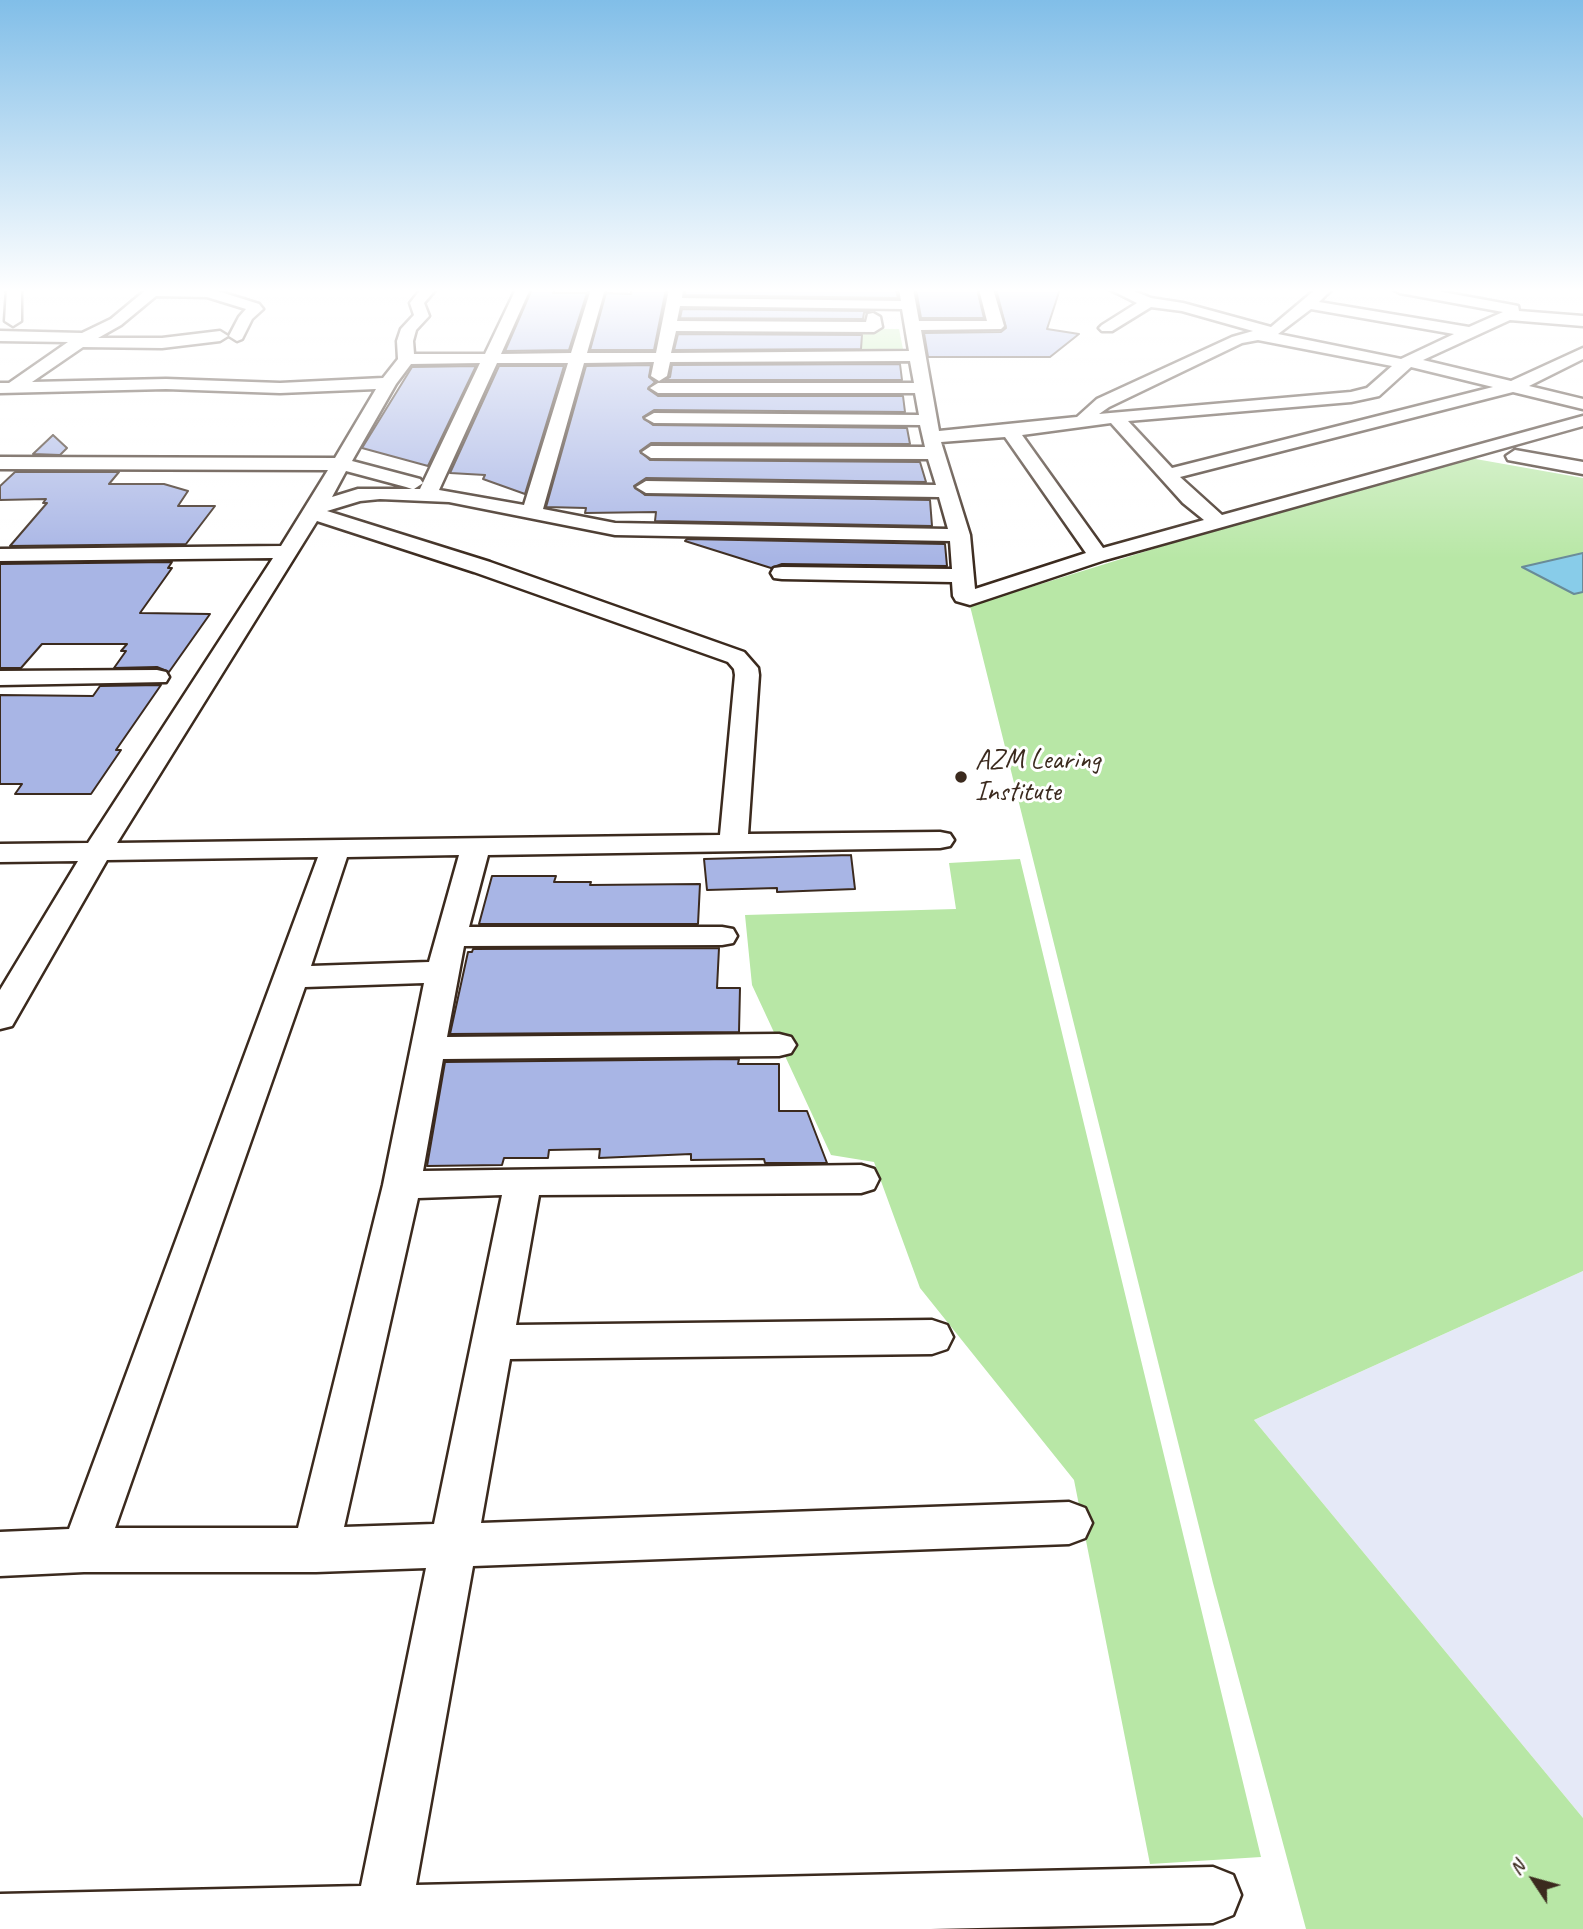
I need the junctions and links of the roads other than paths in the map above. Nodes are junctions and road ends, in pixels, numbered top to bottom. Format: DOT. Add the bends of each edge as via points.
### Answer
graph roads {
  1 [pos="391,379"];
  2 [pos="482,379"];
  3 [pos="572,379"];
  4 [pos="658,379"];
  5 [pos="922,379"];
  6 [pos="1153,379"];
  7 [pos="1388,379"];
  8 [pos="1477,379"];
  9 [pos="1529,379"];
  10 [pos="388,383"];
  11 [pos="1513,387"];
  12 [pos="6,388"];
  13 [pos="657,388"];
  14 [pos="923,388"];
  15 [pos="1583,404"];
  16 [pos="1115,417"];
  17 [pos="654,418"];
  18 [pos="1583,421"];
  19 [pos="1082,422"];
  20 [pos="1010,432"];
  21 [pos="1583,435"];
  22 [pos="932,437"];
  23 [pos="651,452"];
  24 [pos="0,463"];
  25 [pos="341,464"];
  26 [pos="1583,468"];
  27 [pos="1169,474"];
  28 [pos="646,487"];
  29 [pos="947,491"];
  30 [pos="440,492"];
  31 [pos="314,511"];
  32 [pos="532,512"];
  33 [pos="1218,522"];
  34 [pos="639,530"];
  35 [pos="960,535"];
  36 [pos="290,552"];
  37 [pos="0,555"];
  38 [pos="1098,556"];
  39 [pos="782,573"];
  40 [pos="963,576"];
  41 [pos="157,677"];
  42 [pos="0,678"];
  43 [pos="940,840"];
  44 [pos="733,843"];
  45 [pos="477,847"];
  46 [pos="336,848"];
  47 [pos="97,852"];
  48 [pos="0,853"];
  49 [pos="723,936"];
  50 [pos="451,937"];
  51 [pos="442,972"];
  52 [pos="292,977"];
  53 [pos="0,1018"];
  54 [pos="779,1045"];
  55 [pos="428,1048"];
  56 [pos="861,1179"];
  57 [pos="523,1181"];
  58 [pos="402,1185"];
  59 [pos="932,1337"];
  60 [pos="491,1342"];
  61 [pos="1069,1523"];
  62 [pos="454,1545"];
  63 [pos="84,1550"];
  64 [pos="316,1550"];
  65 [pos="0,1554"];
  66 [pos="1213,1895"];
  67 [pos="381,1921"];
  68 [pos="0,1922"];
  1 -- 10 [label="street"];
  2 -- 30 [label="street"];
  3 -- 32 [label="street"];
  4 -- 13 [label="street"];
  5 -- 14 [label="street"];
  6 -- 19 [label="street" via="1086,412"];
  7 -- 16 [label="street" via="1373,392 1351,397"];
  8 -- 11 [label="street"];
  9 -- 11 [label="street"];
  10 -- 12 [label="street" via="280,388 166,384"];
  10 -- 25 [label="street"];
  11 -- 15 [label="street"];
  11 -- 27 [label="street"];
  13 -- 14 [label="street"];
  13 -- 17 [label="street"];
  14 -- 22 [label="street"];
  16 -- 19 [label="street"];
  16 -- 27 [label="street"];
  17 -- 22 [label="street"];
  17 -- 23 [label="street"];
  18 -- 33 [label="street"];
  19 -- 20 [label="street"];
  20 -- 22 [label="street"];
  20 -- 38 [label="street"];
  21 -- 26 [label="street" via="1515,456"];
  22 -- 23 [label="street"];
  22 -- 29 [label="street"];
  23 -- 28 [label="street"];
  24 -- 25 [label="street"];
  25 -- 30 [label="street"];
  25 -- 31 [label="street"];
  27 -- 33 [label="street"];
  28 -- 29 [label="street"];
  28 -- 34 [label="street"];
  29 -- 35 [label="street"];
  30 -- 31 [label="street" via="358,495"];
  30 -- 32 [label="street"];
  31 -- 36 [label="street"];
  31 -- 44 [label="street" via="736,657 747,675"];
  32 -- 34 [label="street"];
  33 -- 38 [label="street"];
  34 -- 35 [label="street"];
  35 -- 40 [label="street"];
  36 -- 37 [label="street"];
  36 -- 47 [label="street"];
  38 -- 40 [label="street" via="970,598 964,596"];
  39 -- 40 [label="street"];
  41 -- 42 [label="street"];
  43 -- 44 [label="street"];
  44 -- 45 [label="street"];
  45 -- 46 [label="street"];
  45 -- 50 [label="street"];
  46 -- 47 [label="street"];
  46 -- 52 [label="street"];
  47 -- 48 [label="street"];
  47 -- 53 [label="street"];
  49 -- 50 [label="street"];
  50 -- 51 [label="street"];
  51 -- 52 [label="street"];
  51 -- 55 [label="street"];
  52 -- 63 [label="street"];
  54 -- 55 [label="street"];
  55 -- 58 [label="street"];
  56 -- 57 [label="street"];
  57 -- 58 [label="street"];
  57 -- 60 [label="street"];
  58 -- 64 [label="street"];
  59 -- 60 [label="street"];
  60 -- 62 [label="street"];
  61 -- 62 [label="street"];
  62 -- 64 [label="street"];
  62 -- 67 [label="street"];
  63 -- 64 [label="street"];
  63 -- 65 [label="street"];
  66 -- 67 [label="street"];
  67 -- 68 [label="street"];
}
